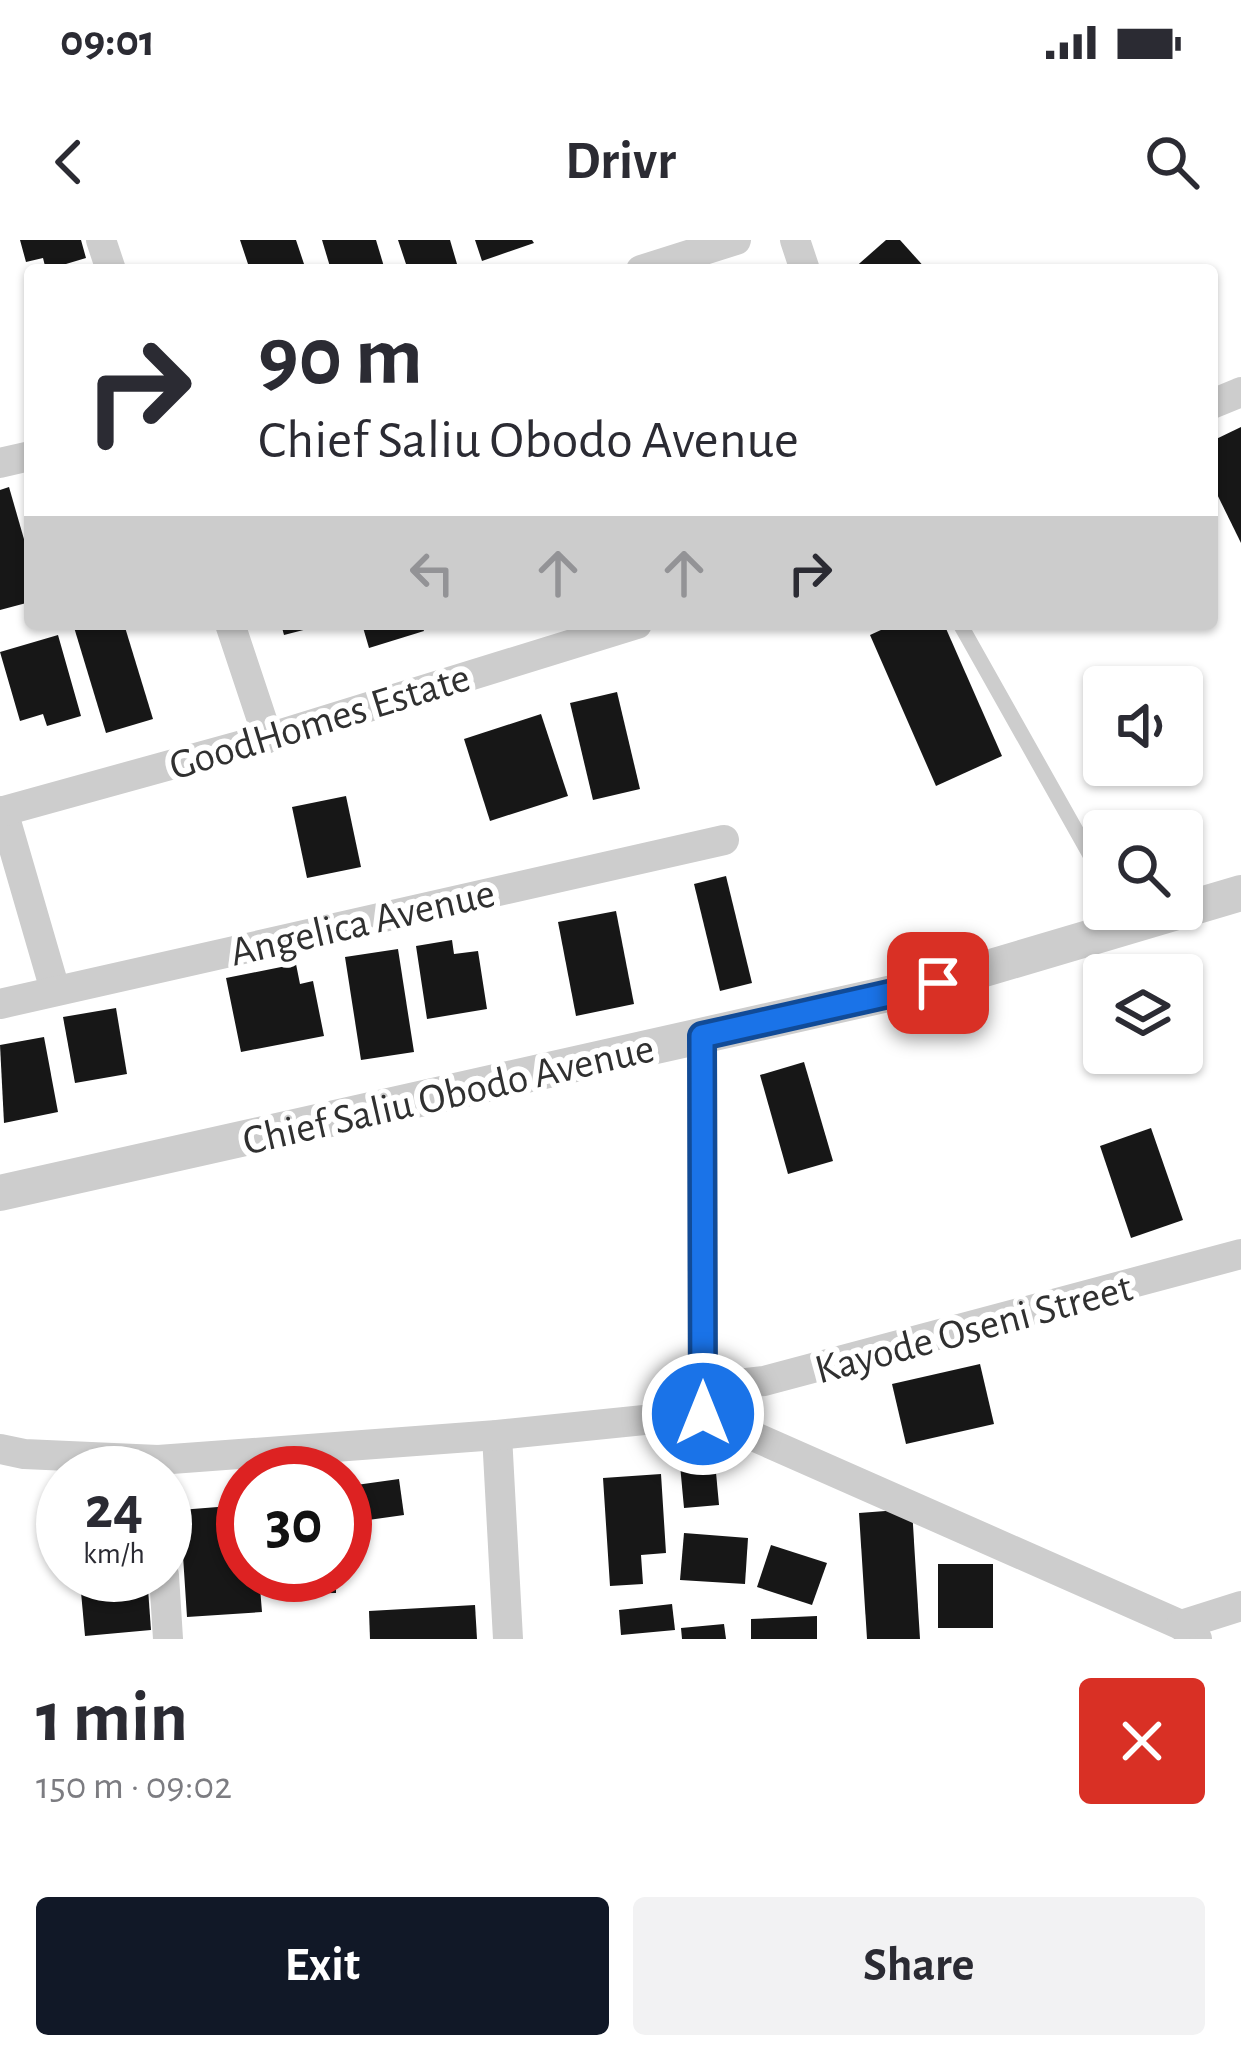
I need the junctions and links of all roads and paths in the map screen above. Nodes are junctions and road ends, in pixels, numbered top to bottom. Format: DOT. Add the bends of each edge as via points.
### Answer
graph roads {
  1 [pos="736,240"];
  2 [pos="660,264"];
  3 [pos="232,630"];
  4 [pos="618,630"];
  5 [pos="963,630"];
  6 [pos="268,738"];
  7 [pos="2,811"];
  8 [pos="724,839"];
  9 [pos="1083,843"];
  10 [pos="1241,893"];
  11 [pos="1203,901"];
  12 [pos="1090,930"];
  13 [pos="55,990"];
  14 [pos="0,1004"];
  15 [pos="702,1036"];
  16 [pos="0,1193"];
  17 [pos="1241,1254"];
  18 [pos="703,1401"];
  19 [pos="497,1435"];
  20 [pos="0,1449"];
  21 [pos="36,1455"];
  22 [pos="192,1464"];
  23 [pos="166,1602"];
  24 [pos="1241,1606"];
  25 [pos="1189,1632"];
  26 [pos="168,1639"];
  27 [pos="508,1639"];
  1 -- 2 [label="street"];
  3 -- 6 [label="street"];
  4 -- 6 [label="street, GoodHomes Estate"];
  5 -- 9 [label="lane"];
  6 -- 7 [label="street, GoodHomes Estate"];
  7 -- 13 [label="street"];
  8 -- 13 [label="street, Angelica Avenue"];
  10 -- 11 [label="street, Chief Saliu Obodo Avenue"];
  12 -- 15 [label="street, Chief Saliu Obodo Avenue" via="938,983"];
  13 -- 14 [label="street, Angelica Avenue"];
  15 -- 16 [label="street, Chief Saliu Obodo Avenue"];
  15 -- 18 [label="street"];
  17 -- 18 [label="street, Kayode Oseni Street"];
  18 -- 19 [label="street, Kayode Oseni Street"];
  18 -- 25 [label="street"];
  19 -- 22 [label="street, Kayode Oseni Street"];
  19 -- 27 [label="street"];
  20 -- 21 [label="street, Kayode Oseni Street"];
  23 -- 26 [label="street"];
  24 -- 25 [label="street"];
}
